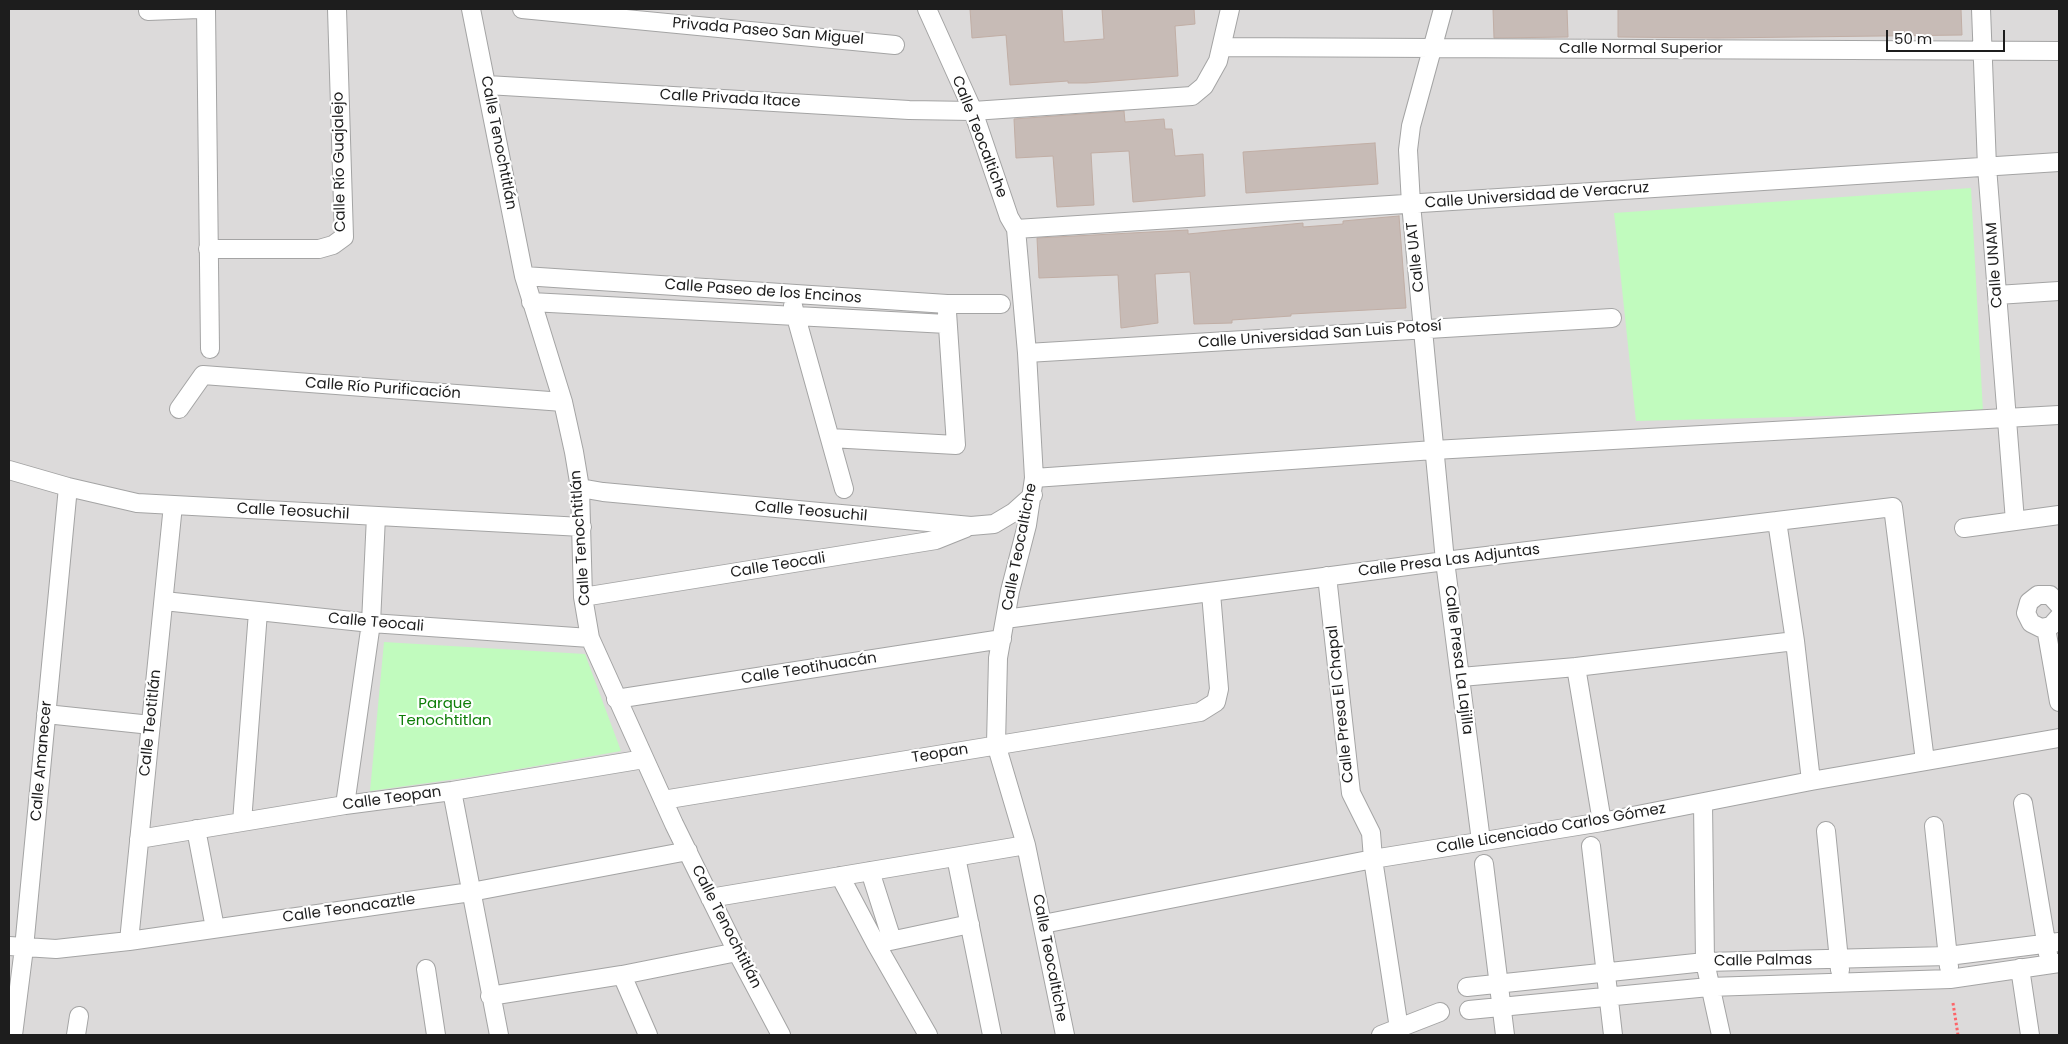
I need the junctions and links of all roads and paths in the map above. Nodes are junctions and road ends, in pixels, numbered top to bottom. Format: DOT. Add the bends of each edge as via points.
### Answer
graph roads {
  1 [pos="199,9"];
  2 [pos="206,9"];
  3 [pos="337,9"];
  4 [pos="471,9"];
  5 [pos="522,9"];
  6 [pos="927,9"];
  7 [pos="1230,9"];
  8 [pos="1443,9"];
  9 [pos="1981,9"];
  10 [pos="148,11"];
  11 [pos="895,44"];
  12 [pos="1223,47"];
  13 [pos="1432,48"];
  14 [pos="1982,51"];
  15 [pos="2059,51"];
  16 [pos="487,85"];
  17 [pos="973,111"];
  18 [pos="2059,162"];
  19 [pos="1988,167"];
  20 [pos="1411,204"];
  21 [pos="1016,229"];
  22 [pos="208,249"];
  23 [pos="524,276"];
  24 [pos="584,280"];
  25 [pos="2059,291"];
  26 [pos="789,294"];
  27 [pos="1997,295"];
  28 [pos="531,302"];
  29 [pos="583,304"];
  30 [pos="946,304"];
  31 [pos="1001,304"];
  32 [pos="797,316"];
  33 [pos="1612,318"];
  34 [pos="947,324"];
  35 [pos="1423,328"];
  36 [pos="210,349"];
  37 [pos="1027,353"];
  38 [pos="563,402"];
  39 [pos="179,409"];
  40 [pos="2059,415"];
  41 [pos="2007,419"];
  42 [pos="830,438"];
  43 [pos="1434,450"];
  44 [pos="9,470"];
  45 [pos="1034,486"];
  46 [pos="68,487"];
  47 [pos="580,488"];
  48 [pos="844,488"];
  49 [pos="173,505"];
  50 [pos="2059,514"];
  51 [pos="376,516"];
  52 [pos="1777,521"];
  53 [pos="2015,521"];
  54 [pos="582,526"];
  55 [pos="971,526"];
  56 [pos="1964,528"];
  57 [pos="1445,561"];
  58 [pos="1328,576"];
  59 [pos="1211,593"];
  60 [pos="583,598"];
  61 [pos="164,601"];
  62 [pos="2059,605"];
  63 [pos="258,612"];
  64 [pos="1006,619"];
  65 [pos="2053,622"];
  66 [pos="371,623"];
  67 [pos="590,638"];
  68 [pos="1002,639"];
  69 [pos="1795,641"];
  70 [pos="1576,667"];
  71 [pos="1461,677"];
  72 [pos="616,699"];
  73 [pos="2059,702"];
  74 [pos="46,714"];
  75 [pos="151,725"];
  76 [pos="2059,738"];
  77 [pos="996,744"];
  78 [pos="644,759"];
  79 [pos="1925,761"];
  80 [pos="1811,781"];
  81 [pos="452,791"];
  82 [pos="663,800"];
  83 [pos="1703,803"];
  84 [pos="2023,803"];
  85 [pos="345,805"];
  86 [pos="242,822"];
  87 [pos="1602,822"];
  88 [pos="1934,826"];
  89 [pos="196,829"];
  90 [pos="1826,831"];
  91 [pos="139,839"];
  92 [pos="1481,841"];
  93 [pos="1026,845"];
  94 [pos="1591,846"];
  95 [pos="688,851"];
  96 [pos="956,857"];
  97 [pos="1373,859"];
  98 [pos="1484,864"];
  99 [pos="870,871"];
  100 [pos="840,876"];
  101 [pos="471,892"];
  102 [pos="710,898"];
  103 [pos="970,924"];
  104 [pos="1043,924"];
  105 [pos="215,928"];
  106 [pos="129,941"];
  107 [pos="884,942"];
  108 [pos="2053,943"];
  109 [pos="16,947"];
  110 [pos="737,952"];
  111 [pos="1948,956"];
  112 [pos="1838,959"];
  113 [pos="1704,962"];
  114 [pos="2054,964"];
  115 [pos="2020,968"];
  116 [pos="426,969"];
  117 [pos="1606,973"];
  118 [pos="622,975"];
  119 [pos="1950,979"];
  120 [pos="1841,982"];
  121 [pos="1499,984"];
  122 [pos="1709,986"];
  123 [pos="1467,987"];
  124 [pos="490,996"];
  125 [pos="1608,997"];
  126 [pos="1953,1003"];
  127 [pos="1502,1008"];
  128 [pos="1469,1010"];
  129 [pos="1440,1012"];
  130 [pos="79,1016"];
  131 [pos="1400,1032"];
  132 [pos="13,1035"];
  133 [pos="76,1035"];
  134 [pos="436,1035"];
  135 [pos="499,1035"];
  136 [pos="648,1035"];
  137 [pos="781,1035"];
  138 [pos="928,1035"];
  139 [pos="992,1035"];
  140 [pos="1064,1035"];
  141 [pos="1382,1035"];
  142 [pos="1505,1035"];
  143 [pos="1613,1035"];
  144 [pos="1721,1035"];
  145 [pos="1958,1035"];
  146 [pos="2030,1035"];
  1 -- 10 [label="street"];
  2 -- 22 [label="street"];
  3 -- 22 [label="street, Calle Río Guajalejo" via="344,237 319,249"];
  4 -- 16 [label="street, Calle Tenochtitlán"];
  5 -- 11 [label="street, Privada Paseo San Miguel"];
  6 -- 17 [label="street, Calle Teocaltiche"];
  7 -- 12 [label="street, Calle Privada Itace"];
  8 -- 13 [label="street, Calle UAT"];
  9 -- 14 [label="street, Calle UNAM"];
  12 -- 13 [label="street, Calle Normal Superior"];
  12 -- 17 [label="street, Calle Privada Itace" via="1204,86 1192,96"];
  13 -- 14 [label="street, Calle Normal Superior"];
  13 -- 20 [label="street, Calle UAT" via="1408,138"];
  14 -- 15 [label="street, Calle Normal Superior"];
  14 -- 19 [label="street, Calle UNAM"];
  16 -- 17 [label="street, Calle Privada Itace"];
  16 -- 23 [label="street, Calle Tenochtitlán"];
  17 -- 21 [label="street, Calle Teocaltiche"];
  18 -- 19 [label="street, Calle Universidad de Veracruz"];
  19 -- 20 [label="street, Calle Universidad de Veracruz"];
  19 -- 27 [label="street, Calle UNAM"];
  20 -- 21 [label="street, Calle Universidad de Veracruz"];
  20 -- 35 [label="street, Calle UAT"];
  21 -- 37 [label="street, Calle Teocaltiche"];
  22 -- 36 [label="street"];
  23 -- 24 [label="street, Calle Paseo de los Encinos"];
  23 -- 28 [label="street, Calle Tenochtitlán"];
  24 -- 26 [label="street, Calle Paseo de los Encinos"];
  24 -- 29 [label="street"];
  25 -- 27 [label="street"];
  26 -- 30 [label="street, Calle Paseo de los Encinos"];
  26 -- 32 [label="street"];
  27 -- 41 [label="street, Calle UNAM"];
  28 -- 29 [label="street, Calle Paseo de los Encinos"];
  28 -- 38 [label="street, Calle Tenochtitlán"];
  29 -- 32 [label="street, Calle Paseo de los Encinos"];
  30 -- 31 [label="street, Calle Paseo de los Encinos"];
  30 -- 34 [label="street"];
  32 -- 34 [label="street, Calle Paseo de los Encinos"];
  32 -- 42 [label="street"];
  33 -- 35 [label="street, Calle Universidad San Luis Potosí"];
  34 -- 42 [label="street" via="956,445"];
  35 -- 37 [label="street, Calle Universidad San Luis Potosí"];
  35 -- 43 [label="street, Calle UAT"];
  37 -- 45 [label="street, Calle Teocaltiche"];
  38 -- 39 [label="street, Calle Río Purificación" via="203,375"];
  38 -- 47 [label="street, Calle Tenochtitlán"];
  40 -- 41 [label="street"];
  41 -- 43 [label="street"];
  41 -- 53 [label="street, Calle UNAM"];
  42 -- 48 [label="street"];
  43 -- 45 [label="street"];
  43 -- 57 [label="street, Calle Presa La Lajilla"];
  44 -- 46 [label="street, Calle Teosuchil"];
  45 -- 55 [label="street, Calle Teosuchil" via="1014,512 994,524"];
  45 -- 64 [label="street, Calle Teocaltiche"];
  46 -- 49 [label="street, Calle Teosuchil" via="137,503"];
  46 -- 74 [label="street, Calle Amanecer"];
  47 -- 54 [label="street, Calle Tenochtitlán"];
  47 -- 55 [label="street, Calle Teosuchil"];
  49 -- 51 [label="street, Calle Teosuchil"];
  49 -- 61 [label="street, Calle Teotitlán"];
  50 -- 53 [label="street"];
  51 -- 54 [label="street, Calle Teosuchil"];
  51 -- 66 [label="street"];
  52 -- 57 [label="street, Calle Presa Las Adjuntas"];
  52 -- 69 [label="street"];
  52 -- 79 [label="street, Calle Presa Las Adjuntas" via="1893,508"];
  53 -- 56 [label="street"];
  54 -- 60 [label="street, Calle Tenochtitlán"];
  55 -- 60 [label="street, Calle Teocali" via="936,540"];
  57 -- 58 [label="street, Calle Presa Las Adjuntas"];
  57 -- 71 [label="street, Calle Presa La Lajilla"];
  58 -- 59 [label="street, Calle Presa Las Adjuntas"];
  58 -- 97 [label="street, Calle Presa El Chapal" via="1351,793 1371,833"];
  59 -- 64 [label="street, Calle Presa Las Adjuntas"];
  59 -- 77 [label="street, Teopan" via="1219,689 1216,702 1200,712"];
  60 -- 67 [label="street, Calle Tenochtitlán"];
  61 -- 63 [label="street, Calle Teocali"];
  61 -- 75 [label="street, Calle Teotitlán"];
  62 -- 65 [label="street" via="2055,598 2044,594 2033,597 2026,607 2028,618 2036,626"];
  63 -- 66 [label="street, Calle Teocali"];
  63 -- 86 [label="street"];
  64 -- 68 [label="street, Calle Teocaltiche"];
  65 -- 73 [label="street"];
  66 -- 67 [label="street, Calle Teocali"];
  66 -- 85 [label="street"];
  67 -- 72 [label="street, Calle Tenochtitlán"];
  68 -- 72 [label="street, Calle Teotihuacán"];
  68 -- 77 [label="street, Calle Teocaltiche" via="998,658"];
  69 -- 70 [label="street"];
  69 -- 80 [label="street"];
  70 -- 71 [label="street"];
  70 -- 87 [label="street"];
  71 -- 92 [label="street, Calle Presa La Lajilla"];
  72 -- 78 [label="street, Calle Tenochtitlán"];
  74 -- 75 [label="street"];
  74 -- 109 [label="street, Calle Amanecer"];
  75 -- 91 [label="street, Calle Teotitlán"];
  76 -- 79 [label="street, Calle Licenciado Carlos Gómez"];
  77 -- 82 [label="street, Teopan"];
  77 -- 93 [label="street, Calle Teocaltiche"];
  78 -- 81 [label="street, Calle Teopan"];
  78 -- 82 [label="street, Calle Tenochtitlán"];
  79 -- 80 [label="street, Calle Licenciado Carlos Gómez"];
  80 -- 83 [label="street, Calle Licenciado Carlos Gómez"];
  81 -- 85 [label="street, Calle Teopan"];
  81 -- 101 [label="street"];
  82 -- 95 [label="street, Calle Tenochtitlán"];
  83 -- 87 [label="street, Calle Licenciado Carlos Gómez"];
  83 -- 113 [label="street"];
  84 -- 108 [label="street"];
  85 -- 86 [label="street, Calle Teopan"];
  86 -- 89 [label="street, Calle Teopan"];
  87 -- 92 [label="street, Calle Licenciado Carlos Gómez"];
  88 -- 111 [label="street"];
  89 -- 91 [label="street, Calle Teopan"];
  89 -- 105 [label="street"];
  90 -- 112 [label="street"];
  91 -- 106 [label="street, Calle Teotitlán"];
  92 -- 97 [label="street, Calle Licenciado Carlos Gómez"];
  93 -- 96 [label="street"];
  93 -- 104 [label="street, Calle Teocaltiche"];
  94 -- 117 [label="street"];
  95 -- 101 [label="street, Calle Teonacaztle"];
  95 -- 102 [label="street, Calle Tenochtitlán"];
  96 -- 99 [label="street"];
  96 -- 103 [label="street"];
  97 -- 104 [label="street, Calle Licenciado Carlos Gómez"];
  97 -- 131 [label="street, Calle Presa El Chapal"];
  98 -- 121 [label="street"];
  99 -- 100 [label="street"];
  99 -- 107 [label="street"];
  100 -- 102 [label="street"];
  100 -- 107 [label="street"];
  101 -- 105 [label="street, Calle Teonacaztle"];
  101 -- 124 [label="street"];
  102 -- 110 [label="street, Calle Tenochtitlán"];
  103 -- 107 [label="street"];
  103 -- 139 [label="street"];
  104 -- 140 [label="street, Calle Teocaltiche"];
  105 -- 106 [label="street, Calle Teonacaztle"];
  106 -- 109 [label="street, Calle Teonacaztle" via="56,949"];
  107 -- 138 [label="street"];
  108 -- 111 [label="street, Calle Palmas"];
  108 -- 114 [label="street"];
  109 -- 132 [label="street, Calle Amanecer"];
  110 -- 118 [label="street"];
  110 -- 137 [label="street, Calle Tenochtitlán"];
  111 -- 112 [label="street, Calle Palmas"];
  111 -- 119 [label="street"];
  112 -- 113 [label="street, Calle Palmas"];
  112 -- 120 [label="street"];
  113 -- 117 [label="street, Calle Palmas"];
  113 -- 122 [label="street"];
  114 -- 115 [label="street, Calle Palmas"];
  115 -- 119 [label="street, Calle Palmas"];
  115 -- 146 [label="street"];
  116 -- 134 [label="street"];
  117 -- 121 [label="street, Calle Palmas"];
  117 -- 125 [label="street"];
  118 -- 124 [label="street"];
  118 -- 136 [label="street"];
  119 -- 120 [label="street, Calle Palmas"];
  120 -- 122 [label="street, Calle Palmas"];
  121 -- 123 [label="street, Calle Palmas"];
  121 -- 127 [label="street"];
  122 -- 125 [label="street, Calle Palmas"];
  122 -- 144 [label="street"];
  124 -- 135 [label="street"];
  125 -- 127 [label="street, Calle Palmas"];
  125 -- 143 [label="street"];
  126 -- 145 [label="path"];
  127 -- 128 [label="street, Calle Palmas"];
  127 -- 142 [label="street"];
  129 -- 131 [label="street"];
  130 -- 133 [label="street"];
  131 -- 141 [label="street"];
}
